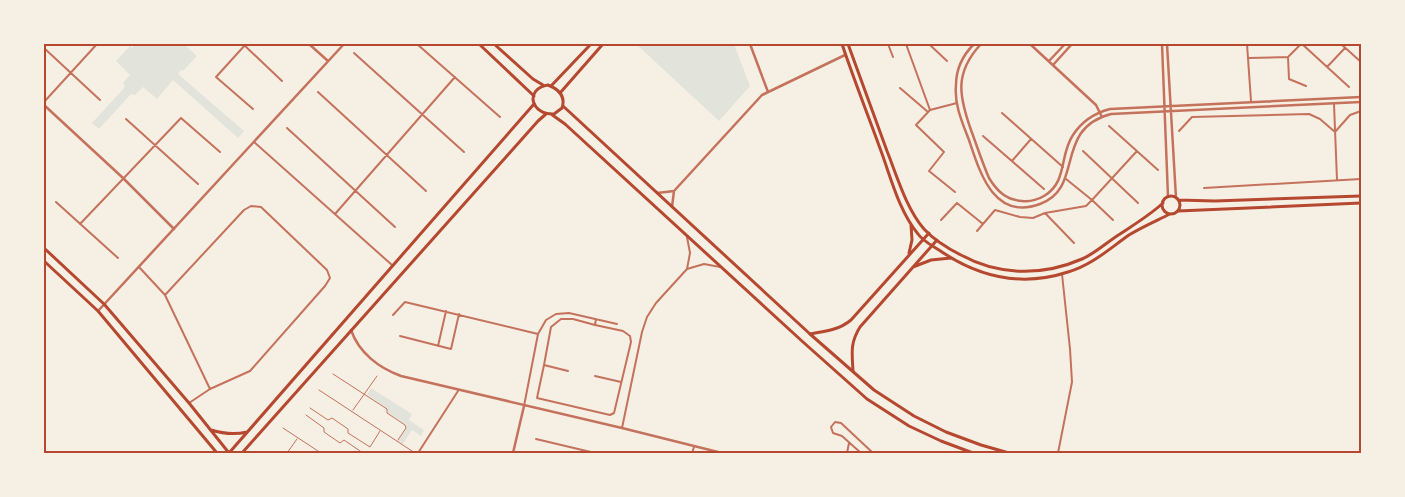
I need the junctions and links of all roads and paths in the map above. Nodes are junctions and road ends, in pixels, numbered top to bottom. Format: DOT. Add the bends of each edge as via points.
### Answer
graph roads {
  1 [pos="97,44"];
  2 [pos="244,44"];
  3 [pos="309,44"];
  4 [pos="344,44"];
  5 [pos="417,44"];
  6 [pos="478,44"];
  7 [pos="494,44"];
  8 [pos="591,44"];
  9 [pos="603,44"];
  10 [pos="750,44"];
  11 [pos="842,44"];
  12 [pos="848,44"];
  13 [pos="888,44"];
  14 [pos="906,44"];
  15 [pos="929,44"];
  16 [pos="974,44"];
  17 [pos="981,44"];
  18 [pos="1030,44"];
  19 [pos="1065,44"];
  20 [pos="1072,44"];
  21 [pos="1162,44"];
  22 [pos="1167,44"];
  23 [pos="1247,44"];
  24 [pos="1301,44"];
  25 [pos="1341,44"];
  26 [pos="44,48"];
  27 [pos="1345,48"];
  28 [pos="354,53"];
  29 [pos="846,55"];
  30 [pos="893,57"];
  31 [pos="1288,57"];
  32 [pos="1248,58"];
  33 [pos="328,61"];
  34 [pos="947,61"];
  35 [pos="1049,61"];
  36 [pos="1361,62"];
  37 [pos="1053,65"];
  38 [pos="1327,67"];
  39 [pos="71,72"];
  40 [pos="455,77"];
  41 [pos="282,81"];
  42 [pos="543,86"];
  43 [pos="551,86"];
  44 [pos="1306,86"];
  45 [pos="1349,87"];
  46 [pos="900,88"];
  47 [pos="318,92"];
  48 [pos="768,92"];
  49 [pos="560,93"];
  50 [pos="534,96"];
  51 [pos="1361,97"];
  52 [pos="1334,99"];
  53 [pos="100,100"];
  54 [pos="1251,102"];
  55 [pos="1361,102"];
  56 [pos="44,103"];
  57 [pos="957,103"];
  58 [pos="534,104"];
  59 [pos="1334,104"];
  60 [pos="563,106"];
  61 [pos="1165,106"];
  62 [pos="1170,106"];
  63 [pos="1178,106"];
  64 [pos="1158,107"];
  65 [pos="1252,108"];
  66 [pos="253,110"];
  67 [pos="929,111"];
  68 [pos="1170,111"];
  69 [pos="1178,111"];
  70 [pos="1361,111"];
  71 [pos="1100,112"];
  72 [pos="1159,112"];
  73 [pos="1165,112"];
  74 [pos="1002,113"];
  75 [pos="423,114"];
  76 [pos="549,114"];
  77 [pos="500,116"];
  78 [pos="1102,116"];
  79 [pos="126,119"];
  80 [pos="1108,126"];
  81 [pos="287,128"];
  82 [pos="1179,131"];
  83 [pos="1335,132"];
  84 [pos="984,136"];
  85 [pos="1031,139"];
  86 [pos="254,142"];
  87 [pos="155,145"];
  88 [pos="1083,151"];
  89 [pos="1137,151"];
  90 [pos="220,152"];
  91 [pos="464,152"];
  92 [pos="387,155"];
  93 [pos="1065,158"];
  94 [pos="1070,160"];
  95 [pos="982,161"];
  96 [pos="1012,161"];
  97 [pos="977,163"];
  98 [pos="1063,167"];
  99 [pos="1158,170"];
  100 [pos="1061,176"];
  101 [pos="123,178"];
  102 [pos="1111,178"];
  103 [pos="1065,179"];
  104 [pos="1361,179"];
  105 [pos="1337,180"];
  106 [pos="198,184"];
  107 [pos="1204,188"];
  108 [pos="1044,190"];
  109 [pos="355,191"];
  110 [pos="426,191"];
  111 [pos="674,191"];
  112 [pos="955,192"];
  113 [pos="657,193"];
  114 [pos="1361,196"];
  115 [pos="1168,197"];
  116 [pos="1177,199"];
  117 [pos="1092,200"];
  118 [pos="56,202"];
  119 [pos="1138,203"];
  120 [pos="1163,203"];
  121 [pos="1361,203"];
  122 [pos="672,207"];
  123 [pos="1178,211"];
  124 [pos="1045,213"];
  125 [pos="335,214"];
  126 [pos="1170,214"];
  127 [pos="941,220"];
  128 [pos="1113,220"];
  129 [pos="80,224"];
  130 [pos="911,224"];
  131 [pos="982,224"];
  132 [pos="395,227"];
  133 [pos="174,229"];
  134 [pos="977,231"];
  135 [pos="929,233"];
  136 [pos="686,234"];
  137 [pos="923,240"];
  138 [pos="937,240"];
  139 [pos="1074,243"];
  140 [pos="932,246"];
  141 [pos="44,248"];
  142 [pos="909,255"];
  143 [pos="118,258"];
  144 [pos="950,258"];
  145 [pos="44,261"];
  146 [pos="392,266"];
  147 [pos="139,267"];
  148 [pos="913,267"];
  149 [pos="722,268"];
  150 [pos="687,269"];
  151 [pos="1062,274"];
  152 [pos="165,295"];
  153 [pos="104,304"];
  154 [pos="98,311"];
  155 [pos="446,312"];
  156 [pos="459,314"];
  157 [pos="393,315"];
  158 [pos="596,319"];
  159 [pos="617,324"];
  160 [pos="595,325"];
  161 [pos="351,330"];
  162 [pos="538,334"];
  163 [pos="810,334"];
  164 [pos="400,336"];
  165 [pos="438,346"];
  166 [pos="544,365"];
  167 [pos="568,371"];
  168 [pos="853,372"];
  169 [pos="333,374"];
  170 [pos="377,376"];
  171 [pos="595,376"];
  172 [pos="621,382"];
  173 [pos="210,390"];
  174 [pos="319,390"];
  175 [pos="458,391"];
  176 [pos="364,394"];
  177 [pos="189,404"];
  178 [pos="524,406"];
  179 [pos="310,408"];
  180 [pos="352,412"];
  181 [pos="306,415"];
  182 [pos="283,428"];
  183 [pos="622,428"];
  184 [pos="210,430"];
  185 [pos="381,430"];
  186 [pos="247,432"];
  187 [pos="297,438"];
  188 [pos="536,439"];
  189 [pos="397,441"];
  190 [pos="849,442"];
  191 [pos="694,447"];
  192 [pos="217,453"];
  193 [pos="229,453"];
  194 [pos="244,453"];
  195 [pos="287,453"];
  196 [pos="320,453"];
  197 [pos="363,453"];
  198 [pos="416,453"];
  199 [pos="513,453"];
  200 [pos="595,453"];
  201 [pos="692,453"];
  202 [pos="722,453"];
  203 [pos="847,453"];
  204 [pos="861,453"];
  205 [pos="873,453"];
  206 [pos="973,453"];
  207 [pos="1009,453"];
  208 [pos="1057,453"];
  1 -- 39 [label="street"];
  2 -- 41 [label="street"];
  2 -- 66 [label="street" via="216,77"];
  3 -- 33 [label="street"];
  4 -- 33 [label="street"];
  5 -- 40 [label="street"];
  6 -- 50 [label="main road"];
  7 -- 42 [label="main road"];
  8 -- 43 [label="main road"];
  9 -- 49 [label="main road"];
  10 -- 48 [label="street"];
  11 -- 29 [label="main road"];
  12 -- 135 [label="main road" via="899,183"];
  13 -- 30 [label="street"];
  14 -- 67 [label="street"];
  15 -- 34 [label="street"];
  16 -- 57 [label="street" via="958,71"];
  17 -- 95 [label="street" via="963,72 961,96"];
  18 -- 35 [label="street"];
  19 -- 35 [label="street"];
  20 -- 37 [label="street"];
  21 -- 61 [label="street"];
  22 -- 62 [label="street"];
  23 -- 32 [label="street"];
  24 -- 31 [label="street"];
  24 -- 38 [label="street"];
  25 -- 27 [label="street"];
  26 -- 39 [label="street"];
  27 -- 36 [label="street"];
  27 -- 38 [label="street"];
  28 -- 75 [label="street"];
  29 -- 48 [label="street"];
  29 -- 130 [label="main road"];
  31 -- 32 [label="street"];
  31 -- 44 [label="street" via="1289,79"];
  32 -- 54 [label="street"];
  33 -- 86 [label="street"];
  35 -- 37 [label="street"];
  37 -- 71 [label="street"];
  38 -- 45 [label="street"];
  39 -- 53 [label="street"];
  39 -- 56 [label="street"];
  40 -- 75 [label="street"];
  40 -- 77 [label="street"];
  42 -- 43 [label="main road"];
  42 -- 50 [label="main road"];
  43 -- 49 [label="main road"];
  46 -- 67 [label="street"];
  47 -- 92 [label="street"];
  48 -- 111 [label="street"];
  49 -- 60 [label="main road"];
  50 -- 58 [label="main road"];
  51 -- 52 [label="street"];
  52 -- 54 [label="street"];
  52 -- 59 [label="street"];
  54 -- 63 [label="street"];
  54 -- 65 [label="street"];
  55 -- 59 [label="street"];
  56 -- 101 [label="street"];
  57 -- 67 [label="street"];
  57 -- 97 [label="street"];
  58 -- 76 [label="main road"];
  58 -- 146 [label="main road"];
  59 -- 65 [label="street"];
  59 -- 83 [label="street"];
  60 -- 76 [label="main road" via="559,112"];
  60 -- 113 [label="main road"];
  61 -- 62 [label="street"];
  61 -- 64 [label="street"];
  61 -- 73 [label="street"];
  62 -- 63 [label="street"];
  62 -- 68 [label="street"];
  63 -- 69 [label="street"];
  64 -- 71 [label="street"];
  64 -- 72 [label="street" via="1161,109"];
  65 -- 69 [label="street"];
  67 -- 112 [label="street" via="916,125 944,152 929,170"];
  68 -- 69 [label="street"];
  68 -- 73 [label="street"];
  68 -- 116 [label="street"];
  70 -- 83 [label="street" via="1350,115"];
  71 -- 78 [label="street"];
  71 -- 93 [label="street" via="1072,135"];
  72 -- 73 [label="street"];
  72 -- 78 [label="street"];
  73 -- 115 [label="street"];
  74 -- 85 [label="street"];
  75 -- 91 [label="street"];
  75 -- 92 [label="street"];
  76 -- 136 [label="main road"];
  76 -- 161 [label="main road" via="538,121"];
  78 -- 94 [label="street" via="1077,138"];
  79 -- 87 [label="street"];
  80 -- 89 [label="street"];
  81 -- 109 [label="street"];
  82 -- 83 [label="street" via="1192,118 1309,114"];
  83 -- 105 [label="street"];
  84 -- 96 [label="street"];
  85 -- 96 [label="street"];
  85 -- 98 [label="street"];
  86 -- 125 [label="street"];
  86 -- 133 [label="street"];
  87 -- 90 [label="street" via="181,118"];
  87 -- 101 [label="street"];
  87 -- 106 [label="street"];
  88 -- 102 [label="street"];
  89 -- 99 [label="street"];
  89 -- 102 [label="street"];
  92 -- 109 [label="street"];
  92 -- 110 [label="street"];
  93 -- 94 [label="street"];
  93 -- 98 [label="street"];
  94 -- 103 [label="street"];
  95 -- 97 [label="street"];
  95 -- 100 [label="street" via="995,189 1016,201 1028,202 1050,193"];
  96 -- 108 [label="street"];
  97 -- 103 [label="street" via="991,192 1014,206 1041,204 1053,197"];
  98 -- 100 [label="street"];
  100 -- 103 [label="street"];
  101 -- 129 [label="street"];
  101 -- 133 [label="street"];
  102 -- 117 [label="street"];
  102 -- 119 [label="street"];
  103 -- 117 [label="street"];
  104 -- 105 [label="street"];
  105 -- 107 [label="street"];
  109 -- 125 [label="street"];
  109 -- 132 [label="street"];
  111 -- 113 [label="street"];
  111 -- 122 [label="street"];
  113 -- 122 [label="main road"];
  114 -- 116 [label="main road" via="1215,201"];
  115 -- 116 [label="main road"];
  115 -- 120 [label="main road"];
  116 -- 123 [label="main road"];
  117 -- 124 [label="street" via="1086,206"];
  117 -- 128 [label="street"];
  118 -- 129 [label="street"];
  120 -- 126 [label="main road" via="1165,211"];
  120 -- 138 [label="main road" via="1083,259 1052,269 1019,272 984,266"];
  121 -- 123 [label="main road"];
  122 -- 163 [label="main road"];
  123 -- 126 [label="main road"];
  124 -- 131 [label="street" via="1033,218 995,210"];
  124 -- 139 [label="street"];
  125 -- 146 [label="street"];
  126 -- 151 [label="main road" via="1129,235 1086,265"];
  127 -- 131 [label="street" via="956,202"];
  129 -- 143 [label="street"];
  130 -- 137 [label="main road"];
  130 -- 142 [label="main road"];
  131 -- 134 [label="street"];
  133 -- 147 [label="street"];
  135 -- 137 [label="main road"];
  135 -- 138 [label="main road"];
  136 -- 149 [label="main road"];
  136 -- 150 [label="street" via="690,253"];
  137 -- 140 [label="main road"];
  137 -- 142 [label="main road"];
  138 -- 140 [label="main road"];
  140 -- 144 [label="main road"];
  140 -- 148 [label="main road"];
  141 -- 153 [label="main road"];
  142 -- 163 [label="main road" via="851,320 833,330"];
  144 -- 148 [label="main road" via="931,260"];
  144 -- 151 [label="main road" via="981,273 1000,277 1038,279"];
  145 -- 154 [label="main road"];
  146 -- 186 [label="main road"];
  147 -- 152 [label="street"];
  147 -- 153 [label="street"];
  148 -- 168 [label="main road" via="855,335 851,346"];
  149 -- 150 [label="street" via="704,264"];
  149 -- 206 [label="main road" via="867,399 909,426"];
  150 -- 183 [label="street" via="656,303 648,317"];
  151 -- 208 [label="street" via="1072,382"];
  152 -- 173 [label="street"];
  152 -- 173 [label="street" via="251,206 261,206 327,270 330,278 325,286 250,371"];
  153 -- 154 [label="street"];
  153 -- 177 [label="main road"];
  154 -- 192 [label="main road"];
  155 -- 156 [label="street"];
  155 -- 157 [label="street" via="405,302"];
  155 -- 165 [label="street"];
  156 -- 162 [label="street"];
  156 -- 165 [label="street" via="451,349"];
  158 -- 159 [label="street"];
  158 -- 160 [label="street"];
  158 -- 162 [label="street" via="569,313 556,314 546,320"];
  160 -- 166 [label="street" via="561,319 551,326"];
  160 -- 172 [label="street" via="623,331 630,336"];
  161 -- 175 [label="street" via="363,351 386,370"];
  161 -- 194 [label="main road"];
  162 -- 178 [label="street"];
  163 -- 168 [label="main road"];
  164 -- 165 [label="street"];
  166 -- 167 [label="street"];
  166 -- 172 [label="street" via="537,398 610,415 614,413"];
  168 -- 207 [label="main road" via="914,416 946,432"];
  169 -- 176 [label="lane"];
  170 -- 176 [label="lane"];
  171 -- 172 [label="street"];
  173 -- 177 [label="street"];
  174 -- 180 [label="lane"];
  175 -- 178 [label="street"];
  175 -- 198 [label="street"];
  176 -- 180 [label="lane"];
  176 -- 189 [label="lane" via="406,426"];
  177 -- 184 [label="main road"];
  178 -- 183 [label="street"];
  178 -- 199 [label="street"];
  179 -- 185 [label="lane" via="328,420 332,418 348,429 348,434 370,447"];
  180 -- 185 [label="lane"];
  181 -- 197 [label="lane" via="332,438 340,443 344,440"];
  182 -- 187 [label="lane"];
  183 -- 191 [label="street"];
  184 -- 186 [label="main road" via="225,434"];
  184 -- 193 [label="main road"];
  185 -- 189 [label="lane"];
  186 -- 193 [label="main road"];
  187 -- 195 [label="lane"];
  187 -- 196 [label="lane"];
  188 -- 200 [label="street"];
  189 -- 198 [label="lane"];
  190 -- 203 [label="street"];
  190 -- 204 [label="street"];
  190 -- 205 [label="street" via="832,433 831,426 835,422 841,423"];
  191 -- 201 [label="street"];
  191 -- 202 [label="street"];
}
